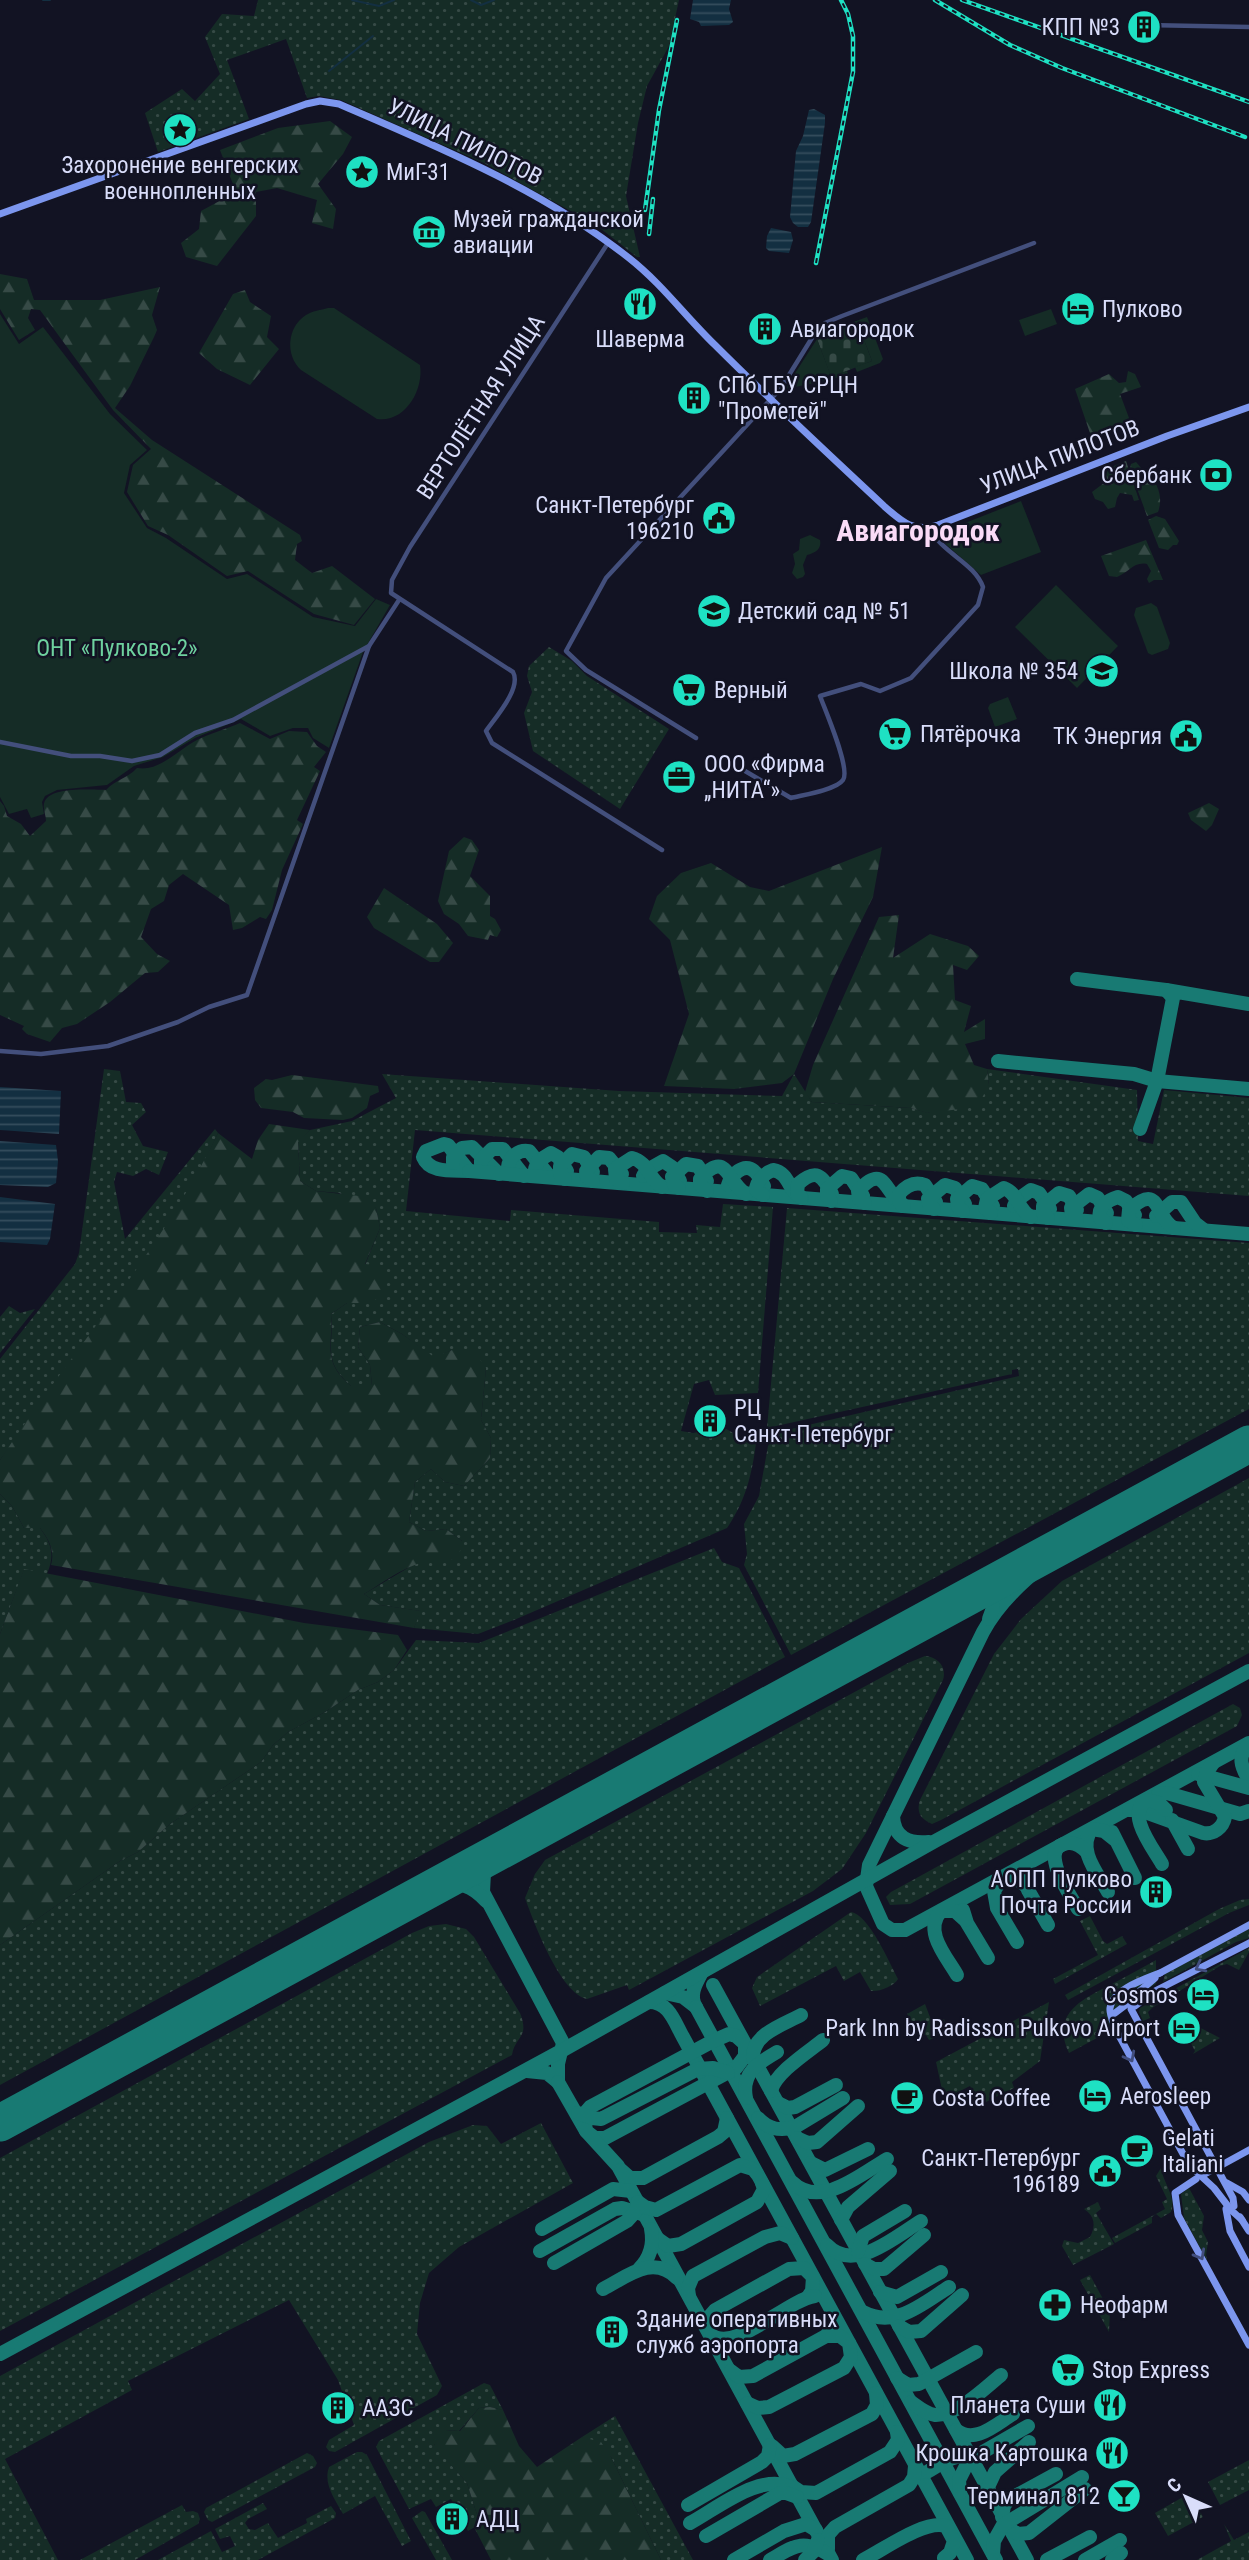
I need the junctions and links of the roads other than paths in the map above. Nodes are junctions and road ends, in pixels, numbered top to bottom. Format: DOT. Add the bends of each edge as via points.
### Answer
graph roads {
  1 [pos="1146,25"];
  2 [pos="1249,27"];
  3 [pos="0,214"];
  4 [pos="608,243"];
  5 [pos="1034,243"];
  6 [pos="772,399"];
  7 [pos="1249,407"];
  8 [pos="930,528"];
  9 [pos="399,600"];
  10 [pos="369,646"];
  11 [pos="696,738"];
  12 [pos="0,743"];
  13 [pos="745,771"];
  14 [pos="662,850"];
  15 [pos="0,1051"];
  16 [pos="1249,1925"];
  17 [pos="1249,1943"];
  18 [pos="1160,1973"];
  19 [pos="1115,2013"];
  20 [pos="1249,2150"];
  21 [pos="1219,2175"];
  22 [pos="1249,2200"];
  23 [pos="1230,2207"];
  24 [pos="1242,2220"];
  25 [pos="1249,2231"];
  26 [pos="1249,2267"];
  27 [pos="1249,2345"];
  1 -- 2 [label="street"];
  3 -- 4 [label="street, УЛИЦА ПИЛОТОВ" via="306,104 330,102 482,167"];
  4 -- 6 [label="street, УЛИЦА ПИЛОТОВ" via="656,282"];
  4 -- 9 [label="street, ВЕРТОЛЁТНАЯ УЛИЦА" via="410,547 392,580 391,593"];
  5 -- 6 [label="street" via="825,323"];
  6 -- 8 [label="street, УЛИЦА ПИЛОТОВ" via="902,522"];
  6 -- 11 [label="street" via="606,578 565,651 586,670"];
  7 -- 8 [label="street, УЛИЦА ПИЛОТОВ"];
  8 -- 13 [label="street" via="979,578 983,587 978,606 911,678 880,691 862,684 820,695 843,759 843,781 791,798"];
  9 -- 10 [label="street"];
  9 -- 14 [label="street" via="513,672 513,691 486,732 492,743"];
  10 -- 12 [label="street" via="160,755 132,761"];
  10 -- 15 [label="street" via="247,996 108,1046 41,1054"];
  16 -- 18 [label="street"];
  17 -- 19 [label="street, one-way"];
  18 -- 21 [label="street, bridge" via="1134,1996 1131,2010"];
  18 -- 24 [label="street, one-way, bridge" via="1114,1998 1110,2010 1116,2030 1189,2165"];
  20 -- 21 [label="street"];
  21 -- 22 [label="street"];
  21 -- 23 [label="street, bridge" via="1233,2198"];
  21 -- 27 [label="street, one-way" via="1199,2177 1175,2193 1178,2215"];
  23 -- 24 [label="street, bridge"];
  23 -- 26 [label="street" via="1226,2217 1230,2231"];
  24 -- 25 [label="street"];
}
